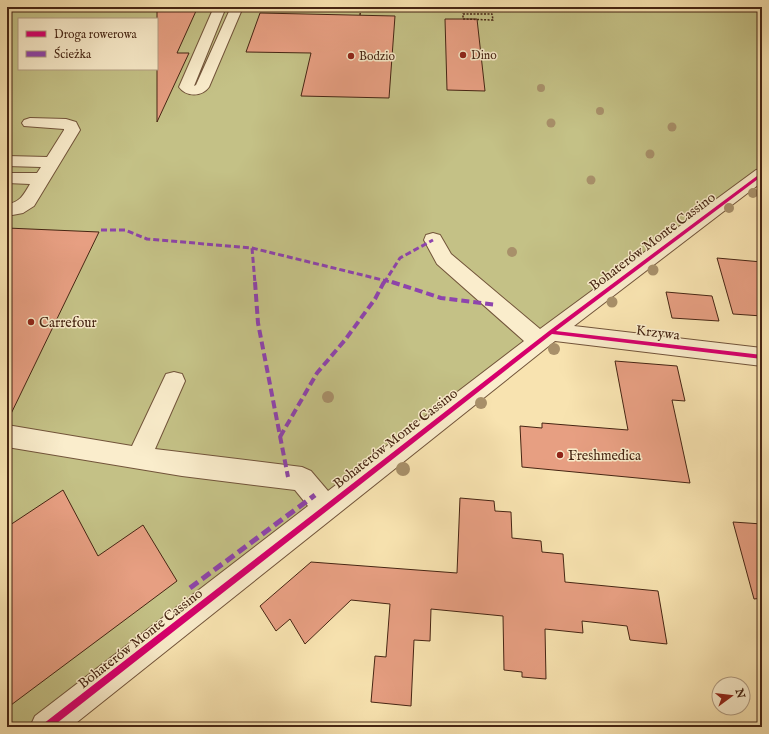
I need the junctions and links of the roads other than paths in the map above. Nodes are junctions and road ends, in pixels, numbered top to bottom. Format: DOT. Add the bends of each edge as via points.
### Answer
graph roads {
  1 [pos="220,7"];
  2 [pos="237,7"];
  3 [pos="756,7"];
  4 [pos="762,7"];
  5 [pos="30,123"];
  6 [pos="7,161"];
  7 [pos="52,162"];
  8 [pos="762,174"];
  9 [pos="7,178"];
  10 [pos="38,185"];
  11 [pos="7,190"];
  12 [pos="7,210"];
  13 [pos="433,240"];
  14 [pos="545,336"];
  15 [pos="762,357"];
  16 [pos="174,381"];
  17 [pos="7,436"];
  18 [pos="139,458"];
  19 [pos="325,507"];
  20 [pos="46,727"];
  1 -- 2 [label="street" via="186,87 189,90 202,88"];
  3 -- 4 [label="street"];
  5 -- 7 [label="street" via="66,124 71,127 72,130"];
  6 -- 7 [label="street"];
  7 -- 10 [label="street"];
  8 -- 14 [label="street, Bohaterów Monte Cassino"];
  9 -- 10 [label="street"];
  10 -- 11 [label="street"];
  10 -- 12 [label="street" via="24,206"];
  13 -- 14 [label="street" via="444,259"];
  14 -- 15 [label="street, Krzywa"];
  14 -- 19 [label="street, Bohaterów Monte Cassino"];
  16 -- 18 [label="street"];
  17 -- 18 [label="street"];
  18 -- 19 [label="street" via="302,479"];
  19 -- 20 [label="street, Bohaterów Monte Cassino"];
}
